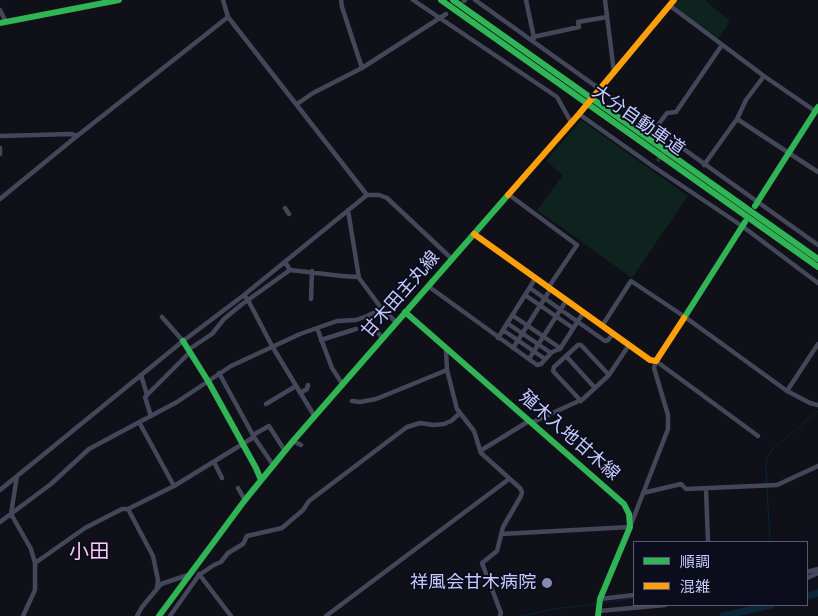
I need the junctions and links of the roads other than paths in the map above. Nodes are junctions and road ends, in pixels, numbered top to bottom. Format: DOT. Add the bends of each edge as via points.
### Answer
graph roads {
  1 [pos="119,0"];
  2 [pos="223,0"];
  3 [pos="341,0"];
  4 [pos="413,0"];
  5 [pos="442,0"];
  6 [pos="453,0"];
  7 [pos="476,0"];
  8 [pos="526,0"];
  9 [pos="605,0"];
  10 [pos="671,3"];
  11 [pos="0,10"];
  12 [pos="446,14"];
  13 [pos="228,17"];
  14 [pos="607,17"];
  15 [pos="440,19"];
  16 [pos="3,22"];
  17 [pos="534,39"];
  18 [pos="722,45"];
  19 [pos="362,68"];
  20 [pos="614,72"];
  21 [pos="764,76"];
  22 [pos="600,88"];
  23 [pos="579,94"];
  24 [pos="297,104"];
  25 [pos="596,106"];
  26 [pos="817,109"];
  27 [pos="579,114"];
  28 [pos="737,119"];
  29 [pos="571,122"];
  30 [pos="655,129"];
  31 [pos="0,136"];
  32 [pos="77,136"];
  33 [pos="673,142"];
  34 [pos="669,146"];
  35 [pos="0,148"];
  36 [pos="789,153"];
  37 [pos="0,154"];
  38 [pos="657,161"];
  39 [pos="704,165"];
  40 [pos="654,167"];
  41 [pos="818,172"];
  42 [pos="508,194"];
  43 [pos="368,195"];
  44 [pos="0,199"];
  45 [pos="757,204"];
  46 [pos="285,208"];
  47 [pos="348,210"];
  48 [pos="290,214"];
  49 [pos="743,224"];
  50 [pos="474,234"];
  51 [pos="818,245"];
  52 [pos="452,259"];
  53 [pos="818,259"];
  54 [pos="285,262"];
  55 [pos="818,267"];
  56 [pos="290,270"];
  57 [pos="312,271"];
  58 [pos="358,277"];
  59 [pos="536,280"];
  60 [pos="260,282"];
  61 [pos="818,282"];
  62 [pos="428,286"];
  63 [pos="265,288"];
  64 [pos="530,288"];
  65 [pos="549,289"];
  66 [pos="244,295"];
  67 [pos="525,295"];
  68 [pos="392,297"];
  69 [pos="311,299"];
  70 [pos="545,299"];
  71 [pos="238,300"];
  72 [pos="248,300"];
  73 [pos="566,301"];
  74 [pos="241,305"];
  75 [pos="540,306"];
  76 [pos="382,309"];
  77 [pos="561,310"];
  78 [pos="405,312"];
  79 [pos="583,313"];
  80 [pos="512,315"];
  81 [pos="162,317"];
  82 [pos="556,317"];
  83 [pos="685,317"];
  84 [pos="577,321"];
  85 [pos="396,322"];
  86 [pos="507,323"];
  87 [pos="527,325"];
  88 [pos="602,326"];
  89 [pos="374,327"];
  90 [pos="317,328"];
  91 [pos="573,328"];
  92 [pos="356,329"];
  93 [pos="503,330"];
  94 [pos="522,333"];
  95 [pos="613,334"];
  96 [pos="544,336"];
  97 [pos="382,338"];
  98 [pos="498,338"];
  99 [pos="321,340"];
  100 [pos="518,340"];
  101 [pos="183,341"];
  102 [pos="538,344"];
  103 [pos="818,344"];
  104 [pos="629,345"];
  105 [pos="272,346"];
  106 [pos="513,348"];
  107 [pos="560,348"];
  108 [pos="446,350"];
  109 [pos="189,351"];
  110 [pos="534,351"];
  111 [pos="551,353"];
  112 [pos="566,356"];
  113 [pos="529,359"];
  114 [pos="545,360"];
  115 [pos="656,361"];
  116 [pos="447,370"];
  117 [pos="220,373"];
  118 [pos="141,375"];
  119 [pos="609,375"];
  120 [pos="208,381"];
  121 [pos="308,385"];
  122 [pos="343,385"];
  123 [pos="296,386"];
  124 [pos="595,388"];
  125 [pos="787,391"];
  126 [pos="300,393"];
  127 [pos="147,395"];
  128 [pos="352,401"];
  129 [pos="581,401"];
  130 [pos="266,404"];
  131 [pos="818,404"];
  132 [pos="460,413"];
  133 [pos="151,416"];
  134 [pos="315,417"];
  135 [pos="139,422"];
  136 [pos="530,422"];
  137 [pos="254,436"];
  138 [pos="758,436"];
  139 [pos="293,441"];
  140 [pos="242,444"];
  141 [pos="301,445"];
  142 [pos="285,451"];
  143 [pos="480,451"];
  144 [pos="214,462"];
  145 [pos="273,465"];
  146 [pos="818,466"];
  147 [pos="17,476"];
  148 [pos="222,478"];
  149 [pos="509,479"];
  150 [pos="260,480"];
  151 [pos="174,486"];
  152 [pos="238,488"];
  153 [pos="706,489"];
  154 [pos="0,490"];
  155 [pos="643,493"];
  156 [pos="245,500"];
  157 [pos="128,509"];
  158 [pos="11,514"];
  159 [pos="0,522"];
  160 [pos="630,527"];
  161 [pos="501,534"];
  162 [pos="708,541"];
  163 [pos="34,563"];
  164 [pos="195,573"];
  165 [pos="157,588"];
  166 [pos="633,595"];
  167 [pos="600,599"];
  168 [pos="657,606"];
  169 [pos="598,614"];
  170 [pos="24,616"];
  171 [pos="137,616"];
  172 [pos="160,616"];
  173 [pos="170,616"];
  174 [pos="231,616"];
  175 [pos="326,616"];
  176 [pos="500,616"];
  1 -- 16 [label="main road"];
  2 -- 13 [label="street"];
  3 -- 19 [label="street"];
  4 -- 15 [label="street"];
  5 -- 23 [label="main road, 大分自動車道"];
  6 -- 23 [label="main road, 大分自動車道"];
  7 -- 17 [label="street"];
  8 -- 17 [label="street"];
  9 -- 14 [label="street"];
  10 -- 18 [label="street"];
  10 -- 20 [label="main road, 甘木田主丸線"];
  11 -- 16 [label="street"];
  12 -- 15 [label="street"];
  13 -- 24 [label="street"];
  13 -- 32 [label="street"];
  14 -- 17 [label="street" via="578,22 579,27"];
  14 -- 20 [label="street"];
  15 -- 19 [label="street"];
  15 -- 29 [label="street" via="557,97"];
  17 -- 22 [label="street"];
  18 -- 21 [label="street"];
  18 -- 30 [label="street" via="676,112 667,113"];
  19 -- 24 [label="street"];
  20 -- 22 [label="main road, 甘木田主丸線"];
  21 -- 26 [label="street"];
  21 -- 28 [label="street"];
  22 -- 27 [label="main road, 甘木田主丸線"];
  22 -- 30 [label="street"];
  23 -- 25 [label="main road, 大分自動車道"];
  24 -- 43 [label="street"];
  25 -- 53 [label="main road, 大分自動車道"];
  25 -- 55 [label="main road, 大分自動車道"];
  26 -- 36 [label="main road"];
  27 -- 29 [label="main road, 甘木田主丸線"];
  27 -- 40 [label="street"];
  28 -- 36 [label="street"];
  28 -- 39 [label="street"];
  29 -- 42 [label="main road, 甘木田主丸線"];
  30 -- 33 [label="street"];
  31 -- 32 [label="street"];
  32 -- 44 [label="street"];
  33 -- 34 [label="street"];
  33 -- 39 [label="street"];
  35 -- 37 [label="street"];
  36 -- 41 [label="street"];
  36 -- 45 [label="main road"];
  38 -- 40 [label="street"];
  39 -- 45 [label="street"];
  40 -- 49 [label="street"];
  42 -- 50 [label="main road, 甘木田主丸線"];
  42 -- 65 [label="street" via="577,244"];
  43 -- 47 [label="street"];
  43 -- 52 [label="street" via="387,198"];
  45 -- 51 [label="street"];
  46 -- 48 [label="street"];
  47 -- 54 [label="street"];
  47 -- 58 [label="street"];
  49 -- 61 [label="street"];
  49 -- 83 [label="main road"];
  50 -- 52 [label="main road, 甘木田主丸線"];
  50 -- 59 [label="main road"];
  52 -- 62 [label="main road, 甘木田主丸線"];
  54 -- 56 [label="street"];
  54 -- 60 [label="street"];
  56 -- 57 [label="street"];
  56 -- 63 [label="street"];
  57 -- 58 [label="street"];
  57 -- 69 [label="street"];
  58 -- 76 [label="street"];
  59 -- 64 [label="street"];
  59 -- 65 [label="main road"];
  60 -- 63 [label="street"];
  60 -- 66 [label="street"];
  62 -- 78 [label="main road, 甘木田主丸線"];
  62 -- 98 [label="street"];
  63 -- 72 [label="street"];
  64 -- 67 [label="street"];
  64 -- 70 [label="street"];
  65 -- 70 [label="street"];
  65 -- 73 [label="main road"];
  66 -- 71 [label="street"];
  66 -- 72 [label="street"];
  67 -- 75 [label="street"];
  67 -- 80 [label="street"];
  68 -- 76 [label="street"];
  70 -- 75 [label="street"];
  70 -- 77 [label="street"];
  71 -- 74 [label="street"];
  71 -- 101 [label="street"];
  72 -- 74 [label="street"];
  72 -- 105 [label="street"];
  73 -- 77 [label="street"];
  73 -- 79 [label="main road"];
  74 -- 109 [label="street" via="212,334"];
  75 -- 82 [label="street"];
  75 -- 87 [label="street"];
  76 -- 85 [label="street"];
  76 -- 90 [label="street" via="356,320 338,321"];
  77 -- 82 [label="street"];
  77 -- 84 [label="street"];
  78 -- 85 [label="main road, 甘木田主丸線"];
  78 -- 108 [label="main road, 殖木入地甘木線"];
  79 -- 84 [label="street"];
  79 -- 88 [label="main road"];
  80 -- 86 [label="street"];
  80 -- 87 [label="street"];
  81 -- 101 [label="street"];
  82 -- 91 [label="street"];
  82 -- 96 [label="street"];
  83 -- 88 [label="street" via="631,281"];
  83 -- 115 [label="main road"];
  83 -- 125 [label="street"];
  84 -- 91 [label="street"];
  84 -- 95 [label="street" via="605,340"];
  85 -- 97 [label="main road, 甘木田主丸線"];
  86 -- 93 [label="street"];
  86 -- 94 [label="street"];
  87 -- 94 [label="street"];
  87 -- 96 [label="street"];
  88 -- 95 [label="main road"];
  89 -- 97 [label="street"];
  90 -- 99 [label="street"];
  90 -- 105 [label="street"];
  91 -- 107 [label="street"];
  92 -- 99 [label="street"];
  93 -- 98 [label="street"];
  93 -- 100 [label="street"];
  94 -- 100 [label="street"];
  94 -- 102 [label="street"];
  95 -- 104 [label="main road"];
  96 -- 102 [label="street"];
  96 -- 107 [label="street"];
  97 -- 122 [label="main road, 甘木田主丸線"];
  98 -- 106 [label="street"];
  99 -- 122 [label="street"];
  100 -- 106 [label="street"];
  100 -- 110 [label="street"];
  101 -- 109 [label="main road"];
  101 -- 118 [label="street"];
  102 -- 110 [label="street"];
  102 -- 111 [label="street"];
  103 -- 125 [label="street"];
  104 -- 115 [label="main road"];
  104 -- 119 [label="street"];
  105 -- 117 [label="street"];
  105 -- 123 [label="street"];
  106 -- 113 [label="street"];
  107 -- 111 [label="street"];
  108 -- 116 [label="street"];
  108 -- 136 [label="main road, 殖木入地甘木線"];
  109 -- 120 [label="main road"];
  109 -- 127 [label="street"];
  110 -- 113 [label="street"];
  110 -- 114 [label="street"];
  111 -- 114 [label="street"];
  112 -- 119 [label="street" via="581,345"];
  112 -- 124 [label="street"];
  112 -- 129 [label="street" via="553,371"];
  113 -- 114 [label="street" via="539,365"];
  115 -- 138 [label="street"];
  115 -- 155 [label="street" via="654,368 668,424"];
  116 -- 128 [label="street" via="376,399"];
  116 -- 132 [label="street"];
  117 -- 120 [label="street"];
  117 -- 137 [label="street"];
  118 -- 127 [label="street"];
  118 -- 147 [label="street"];
  119 -- 124 [label="street"];
  120 -- 133 [label="street"];
  120 -- 140 [label="main road"];
  121 -- 126 [label="street"];
  122 -- 134 [label="main road, 甘木田主丸線"];
  123 -- 126 [label="street"];
  123 -- 130 [label="street"];
  124 -- 129 [label="street"];
  125 -- 131 [label="street"];
  126 -- 134 [label="street"];
  127 -- 133 [label="street"];
  129 -- 136 [label="street"];
  132 -- 143 [label="street" via="474,431"];
  132 -- 164 [label="street" via="444,424 420,423 407,428 309,500 304,510 282,528 247,536 243,544 228,553 222,562"];
  133 -- 135 [label="street"];
  134 -- 139 [label="main road, 甘木田主丸線"];
  135 -- 151 [label="street"];
  135 -- 158 [label="street" via="89,449 51,484"];
  136 -- 143 [label="street"];
  136 -- 160 [label="main road, 殖木入地甘木線" via="624,504"];
  137 -- 140 [label="street"];
  137 -- 142 [label="street" via="269,426"];
  137 -- 145 [label="street"];
  139 -- 141 [label="street"];
  139 -- 142 [label="main road, 甘木田主丸線"];
  140 -- 144 [label="street"];
  140 -- 150 [label="main road"];
  142 -- 145 [label="main road, 甘木田主丸線"];
  143 -- 149 [label="street"];
  144 -- 148 [label="street"];
  144 -- 151 [label="street"];
  145 -- 150 [label="main road, 甘木田主丸線"];
  146 -- 153 [label="street" via="777,485"];
  147 -- 154 [label="street"];
  147 -- 158 [label="street"];
  149 -- 161 [label="street" via="522,494"];
  149 -- 175 [label="street"];
  150 -- 156 [label="main road, 甘木田主丸線"];
  151 -- 157 [label="street"];
  152 -- 156 [label="street"];
  153 -- 155 [label="street" via="686,489 681,484"];
  153 -- 162 [label="street"];
  155 -- 160 [label="street"];
  156 -- 164 [label="main road, 甘木田主丸線"];
  157 -- 163 [label="street" via="84,528"];
  157 -- 165 [label="street" via="153,556"];
  158 -- 159 [label="street"];
  158 -- 163 [label="street" via="31,549"];
  160 -- 161 [label="street"];
  160 -- 167 [label="main road"];
  161 -- 176 [label="street" via="497,552 482,565"];
  163 -- 170 [label="street" via="35,590"];
  164 -- 165 [label="street"];
  164 -- 172 [label="main road, 甘木田主丸線"];
  164 -- 173 [label="street"];
  164 -- 174 [label="street"];
  165 -- 171 [label="street"];
  166 -- 167 [label="street"];
  167 -- 169 [label="main road"];
  168 -- 169 [label="street"];
}
